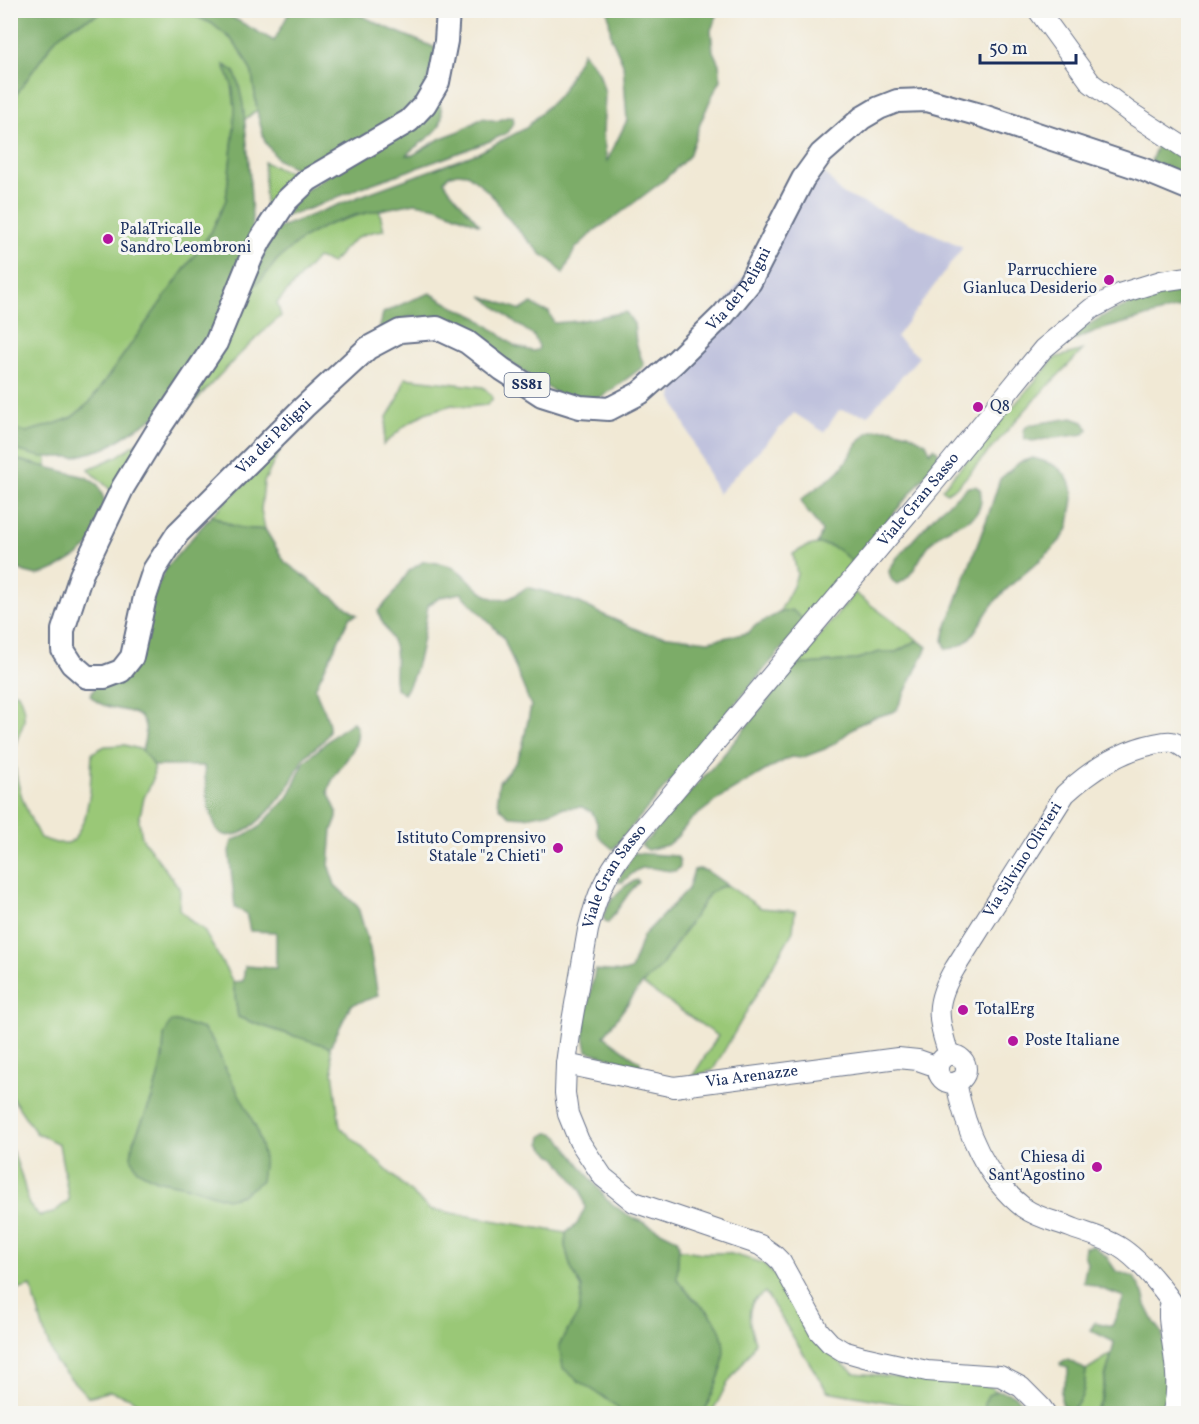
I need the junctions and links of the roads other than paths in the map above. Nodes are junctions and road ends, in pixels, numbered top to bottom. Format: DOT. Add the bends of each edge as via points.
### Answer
graph roads {
  1 [pos="448,10"];
  2 [pos="1038,10"];
  3 [pos="1188,150"];
  4 [pos="1188,188"];
  5 [pos="1188,277"];
  6 [pos="1188,751"];
  7 [pos="944,1061"];
  8 [pos="566,1064"];
  9 [pos="1171,1303"];
  10 [pos="1188,1329"];
  11 [pos="1046,1413"];
  12 [pos="1172,1413"];
  1 -- 4 [label="main road, Via dei Peligni / SS81" via="438,82 425,104 409,121 308,180 286,201 251,258 216,343 123,487 81,575 63,630 63,650 87,677 105,677 121,671 132,657 154,570 178,533 368,348 400,331 437,328 467,342 542,395 580,407 609,409 639,393 723,315 750,282 803,179 821,154 879,108 927,100 1132,165"];
  2 -- 3 [label="main road" via="1091,83"];
  5 -- 8 [label="main road, Viale Gran Sasso" via="1122,292 1091,309 1043,349 613,865 599,892 588,930"];
  6 -- 7 [label="main road, Via Silvino Olivieri" via="1174,742 1125,752 1065,794 942,991 939,1009"];
  7 -- 8 [label="main road, Via Arenazze" via="898,1058 674,1087"];
  7 -- 9 [label="main road" via="938,1072 947,1082 956,1082 968,1128 989,1169 1006,1191 1025,1209 1116,1244 1137,1261"];
  8 -- 11 [label="main road, Viale Gran Sasso" via="568,1114 579,1141 603,1177 634,1202 760,1245 781,1262 819,1331 843,1351 927,1371 1000,1376 1021,1387"];
  9 -- 10 [label="main road"];
  9 -- 12 [label="main road" via="1168,1310 1176,1366"];
}
